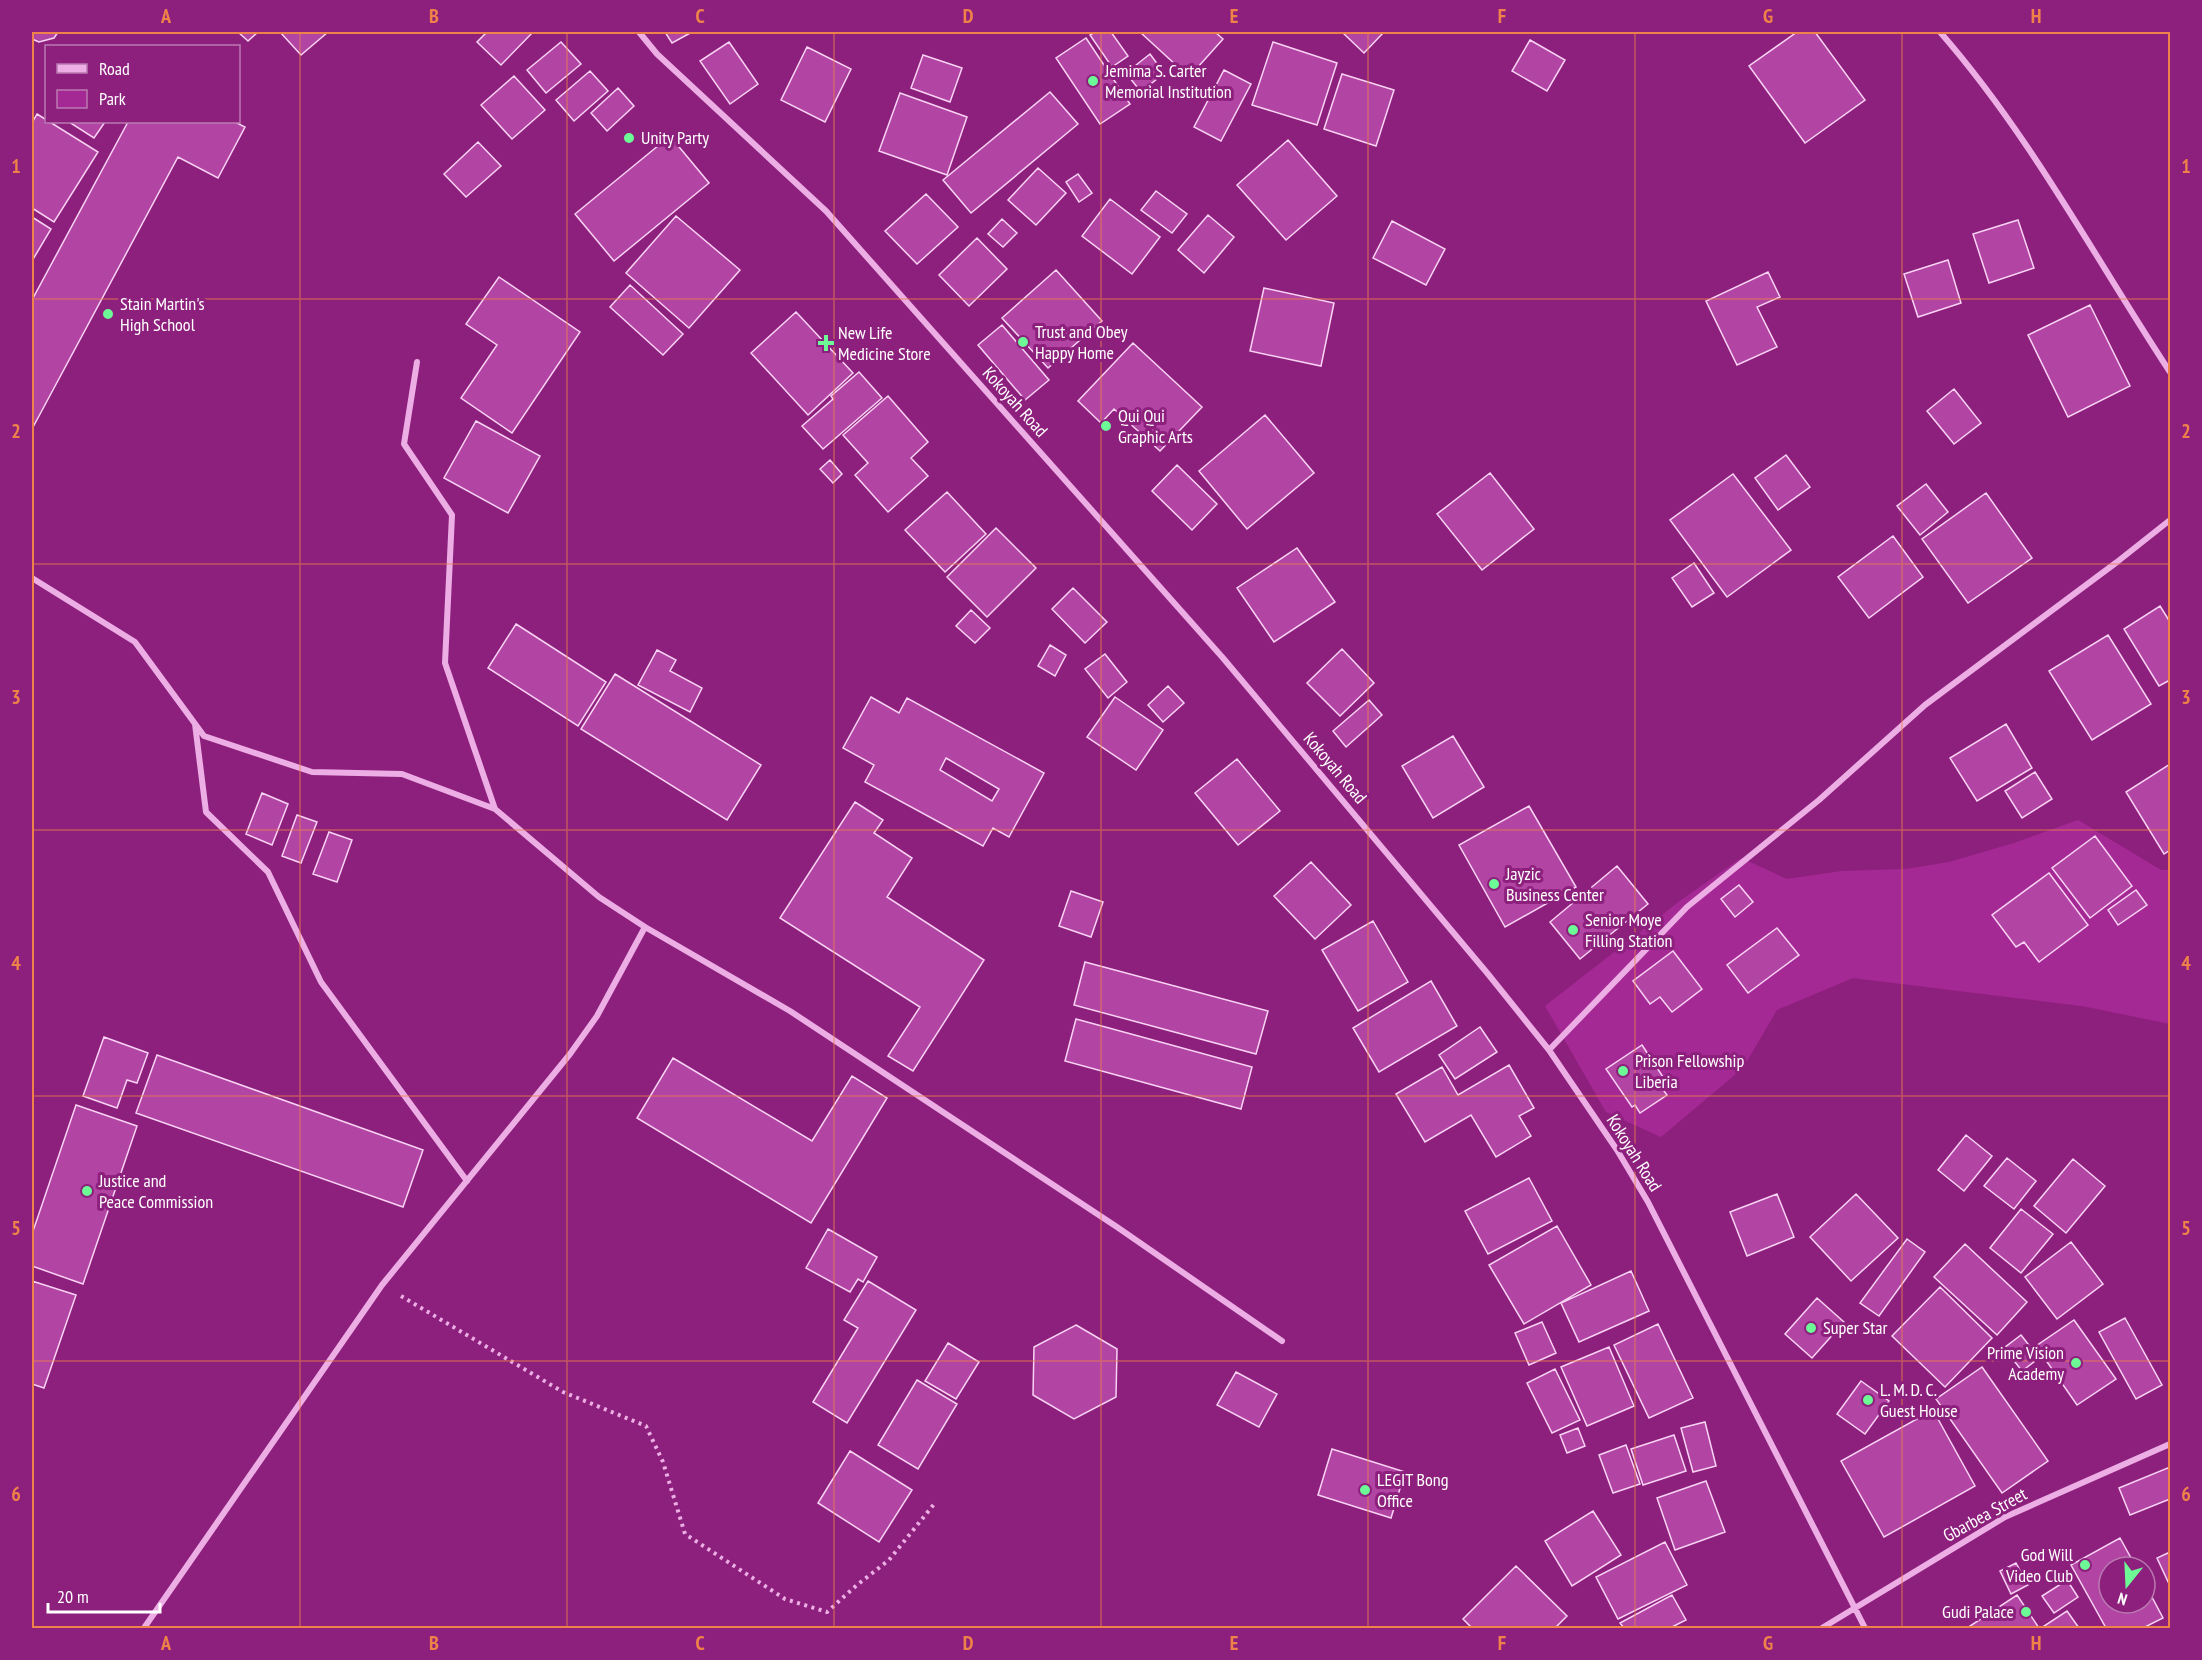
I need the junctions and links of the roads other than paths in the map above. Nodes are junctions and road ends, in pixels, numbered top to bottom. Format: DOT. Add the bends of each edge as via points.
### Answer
graph roads {
  1 [pos="639,32"];
  2 [pos="1940,32"];
  3 [pos="417,362"];
  4 [pos="2170,372"];
  5 [pos="2170,520"];
  6 [pos="32,578"];
  7 [pos="195,724"];
  8 [pos="495,809"];
  9 [pos="645,927"];
  10 [pos="1549,1050"];
  11 [pos="467,1180"];
  12 [pos="1282,1341"];
  13 [pos="2170,1444"];
  14 [pos="1854,1609"];
  15 [pos="144,1629"];
  16 [pos="1822,1629"];
  17 [pos="1865,1629"];
  1 -- 10 [label="street, Kokoyah Road" via="657,54 826,211 1223,658"];
  2 -- 4 [label="street" via="2047,176"];
  3 -- 8 [label="street" via="404,444 452,515 445,663"];
  5 -- 10 [label="street" via="1925,705 1819,800 1687,907"];
  6 -- 7 [label="street" via="135,642"];
  7 -- 8 [label="street" via="204,736 312,772 402,774"];
  7 -- 11 [label="street" via="206,812 268,872 321,982"];
  8 -- 9 [label="street" via="599,897"];
  9 -- 11 [label="street" via="597,1016"];
  9 -- 12 [label="street" via="790,1011"];
  10 -- 14 [label="street, Kokoyah Road" via="1648,1202"];
  11 -- 15 [label="street" via="382,1285"];
  13 -- 14 [label="street, Gbarbea Street" via="2005,1517"];
  14 -- 16 [label="street, Gbarbea Street"];
  14 -- 17 [label="street, Kokoyah Road"];
}
